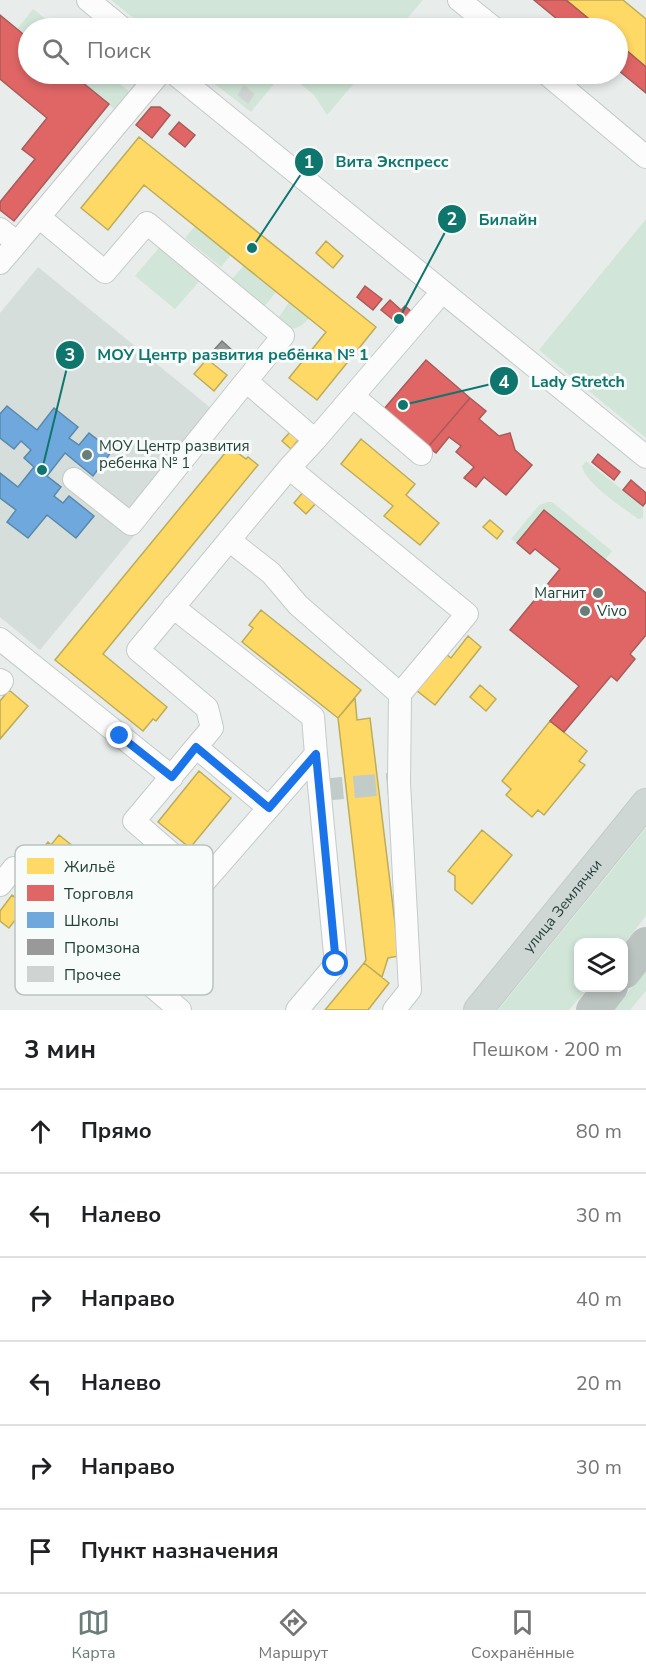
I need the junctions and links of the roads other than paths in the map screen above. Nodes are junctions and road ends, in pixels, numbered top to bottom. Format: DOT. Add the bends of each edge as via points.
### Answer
graph roads {
  1 [pos="88,0"];
  2 [pos="459,0"];
  3 [pos="110,18"];
  4 [pos="482,18"];
  5 [pos="151,84"];
  6 [pos="187,84"];
  7 [pos="559,84"];
  8 [pos="646,157"];
  9 [pos="39,217"];
  10 [pos="8,236"];
  11 [pos="0,263"];
  12 [pos="442,292"];
  13 [pos="246,381"];
  14 [pos="354,397"];
  15 [pos="315,440"];
  16 [pos="421,454"];
  17 [pos="646,457"];
  18 [pos="288,468"];
  19 [pos="74,479"];
  20 [pos="229,540"];
  21 [pos="173,607"];
  22 [pos="0,639"];
  23 [pos="400,694"];
  24 [pos="196,747"];
  25 [pos="316,754"];
  26 [pos="172,777"];
  27 [pos="646,803"];
  28 [pos="269,808"];
  29 [pos="162,845"];
  30 [pos="15,869"];
  31 [pos="213,872"];
  32 [pos="0,885"];
  33 [pos="646,944"];
  34 [pos="628,967"];
  35 [pos="607,992"];
  36 [pos="162,995"];
  37 [pos="178,1009"];
  38 [pos="297,1010"];
  39 [pos="394,1010"];
  40 [pos="478,1010"];
  41 [pos="593,1010"];
  1 -- 3 [label="street"];
  2 -- 4 [label="street"];
  5 -- 9 [label="street"];
  6 -- 12 [label="street"];
  7 -- 8 [label="street"];
  9 -- 10 [label="street"];
  9 -- 13 [label="street" via="105,272 147,223 283,336"];
  10 -- 11 [label="street"];
  12 -- 14 [label="street"];
  12 -- 17 [label="street"];
  13 -- 15 [label="street"];
  13 -- 19 [label="street" via="131,524"];
  14 -- 15 [label="street"];
  14 -- 16 [label="street"];
  15 -- 18 [label="street"];
  18 -- 20 [label="street"];
  18 -- 23 [label="street" via="467,614"];
  20 -- 21 [label="street"];
  20 -- 23 [label="street"];
  21 -- 24 [label="street" via="138,650 207,708 212,728"];
  21 -- 25 [label="street" via="313,717"];
  22 -- 26 [label="street"];
  23 -- 39 [label="street" via="399,783 410,990"];
  24 -- 26 [label="street"];
  24 -- 28 [label="street"];
  25 -- 28 [label="street"];
  25 -- 38 [label="street" via="336,964"];
  26 -- 29 [label="street" via="134,821"];
  27 -- 40 [label="main road, улица Землячки"];
  28 -- 31 [label="street"];
  30 -- 32 [label="street"];
  33 -- 34 [label="highway"];
  35 -- 41 [label="highway"];
  36 -- 37 [label="street"];
}
